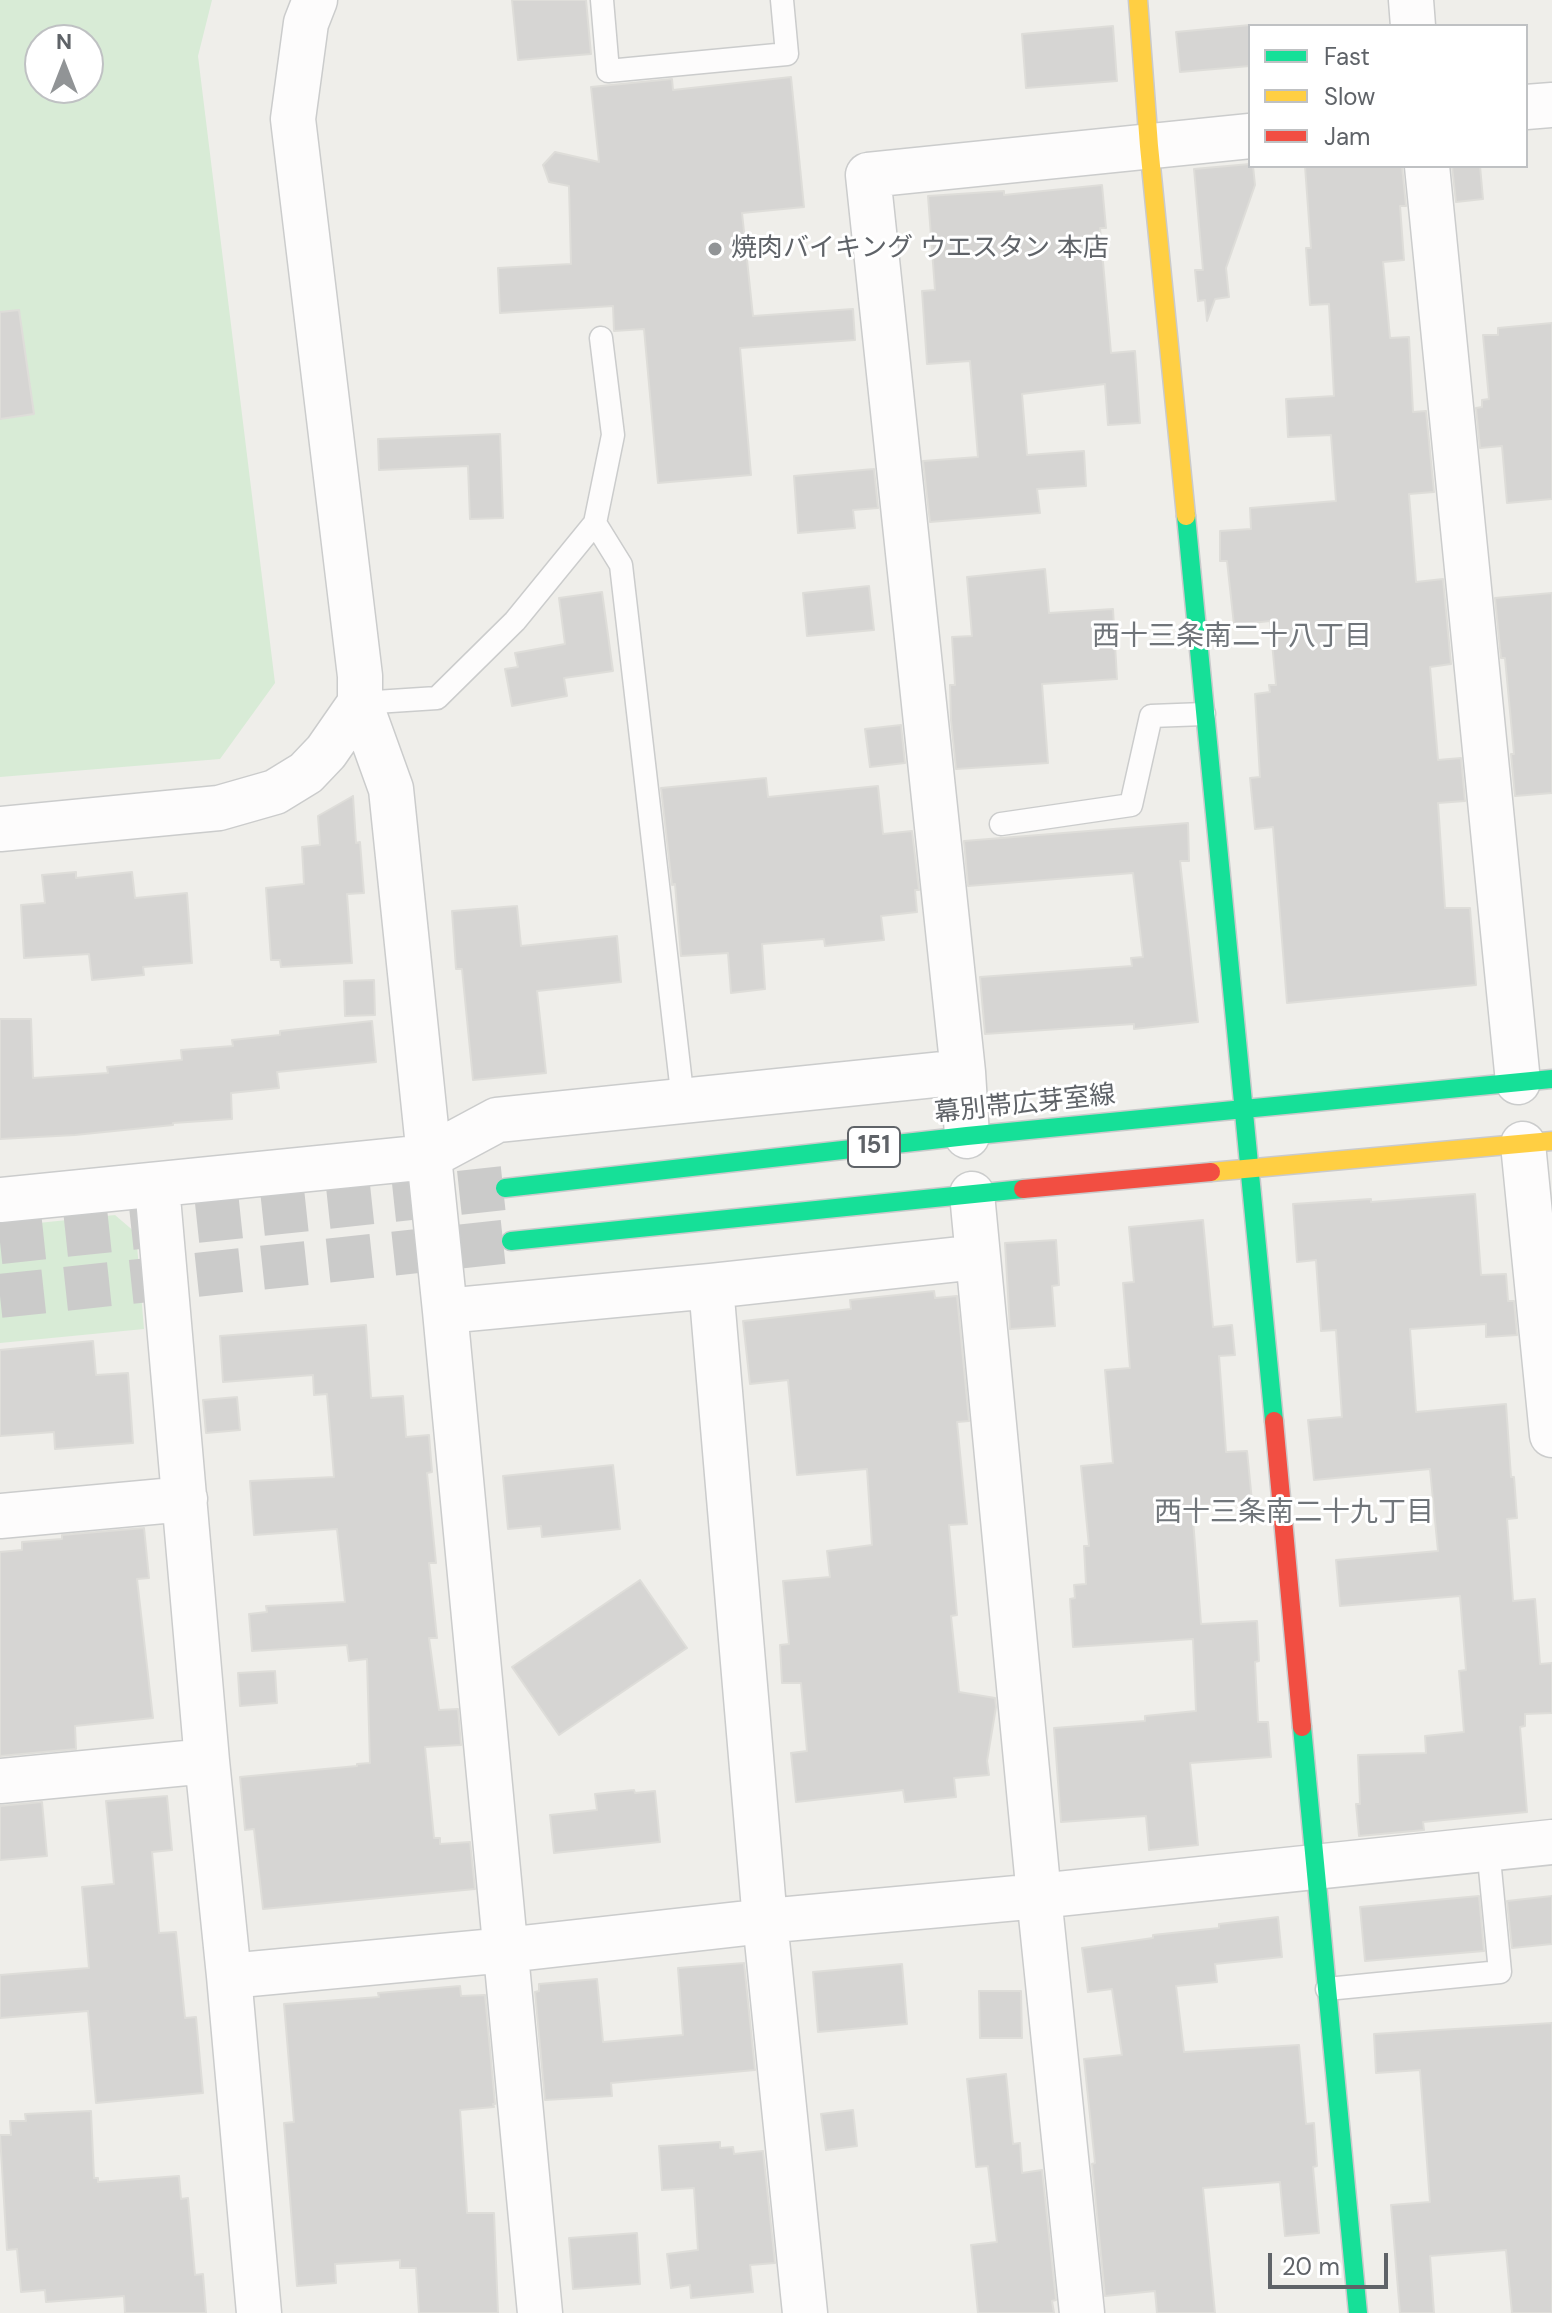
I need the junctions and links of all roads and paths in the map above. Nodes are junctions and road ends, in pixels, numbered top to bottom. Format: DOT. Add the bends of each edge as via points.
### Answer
graph roads {
  1 [pos="602,0"];
  2 [pos="782,0"];
  3 [pos="1138,0"];
  4 [pos="1411,0"];
  5 [pos="301,8"];
  6 [pos="1413,24"];
  7 [pos="1552,105"];
  8 [pos="1528,107"];
  9 [pos="1248,136"];
  10 [pos="1149,146"];
  11 [pos="1427,168"];
  12 [pos="601,338"];
  13 [pos="595,523"];
  14 [pos="360,703"];
  15 [pos="1204,714"];
  16 [pos="1001,824"];
  17 [pos="0,829"];
  18 [pos="963,1072"];
  19 [pos="1535,1081"];
  20 [pos="683,1101"];
  21 [pos="1244,1109"];
  22 [pos="967,1136"];
  23 [pos="1537,1142"];
  24 [pos="428,1157"];
  25 [pos="1249,1168"];
  26 [pos="157,1186"];
  27 [pos="505,1188"];
  28 [pos="972,1194"];
  29 [pos="0,1200"];
  30 [pos="511,1241"];
  31 [pos="978,1257"];
  32 [pos="711,1286"];
  33 [pos="445,1311"];
  34 [pos="1552,1435"];
  35 [pos="185,1499"];
  36 [pos="0,1516"];
  37 [pos="207,1761"];
  38 [pos="0,1781"];
  39 [pos="1552,1842"];
  40 [pos="1488,1848"];
  41 [pos="1315,1867"];
  42 [pos="1039,1896"];
  43 [pos="765,1921"];
  44 [pos="506,1950"];
  45 [pos="229,1976"];
  46 [pos="1327,1989"];
  47 [pos="259,2313"];
  48 [pos="540,2313"];
  49 [pos="805,2313"];
  50 [pos="1082,2313"];
  51 [pos="1358,2313"];
  1 -- 2 [label="lane" via="608,71 787,54"];
  3 -- 10 [label="street"];
  4 -- 6 [label="street"];
  5 -- 14 [label="street" via="293,119"];
  7 -- 8 [label="street"];
  9 -- 10 [label="street"];
  10 -- 15 [label="street"];
  10 -- 18 [label="street" via="868,175"];
  11 -- 19 [label="street"];
  12 -- 13 [label="lane" via="613,435"];
  13 -- 14 [label="lane" via="515,621 437,698"];
  13 -- 20 [label="lane" via="621,565"];
  14 -- 17 [label="street" via="306,773 275,792 219,808"];
  14 -- 24 [label="street" via="391,789"];
  15 -- 16 [label="lane" via="1151,716 1131,805"];
  15 -- 21 [label="street"];
  18 -- 20 [label="street"];
  18 -- 22 [label="street"];
  19 -- 21 [label="street, 幕別帯広芽室線 / 151"];
  20 -- 24 [label="street" via="497,1120"];
  21 -- 22 [label="street, 幕別帯広芽室線 / 151"];
  21 -- 25 [label="street"];
  22 -- 27 [label="street, 幕別帯広芽室線 / 151"];
  23 -- 25 [label="street, 151"];
  23 -- 34 [label="street"];
  24 -- 26 [label="street"];
  24 -- 33 [label="street"];
  25 -- 28 [label="street, 151"];
  25 -- 41 [label="street"];
  26 -- 29 [label="street"];
  26 -- 35 [label="street"];
  28 -- 30 [label="street, 151"];
  28 -- 31 [label="street"];
  31 -- 32 [label="street"];
  31 -- 42 [label="street"];
  32 -- 33 [label="street"];
  32 -- 43 [label="street"];
  33 -- 44 [label="street"];
  35 -- 36 [label="street"];
  35 -- 37 [label="street"];
  37 -- 38 [label="street"];
  37 -- 45 [label="street"];
  39 -- 40 [label="street"];
  40 -- 41 [label="street"];
  40 -- 46 [label="lane" via="1500,1972"];
  41 -- 42 [label="street"];
  41 -- 46 [label="street"];
  42 -- 43 [label="street"];
  42 -- 50 [label="street"];
  43 -- 44 [label="street"];
  43 -- 49 [label="street"];
  44 -- 45 [label="street"];
  44 -- 48 [label="street"];
  45 -- 47 [label="street"];
  46 -- 51 [label="street"];
}
